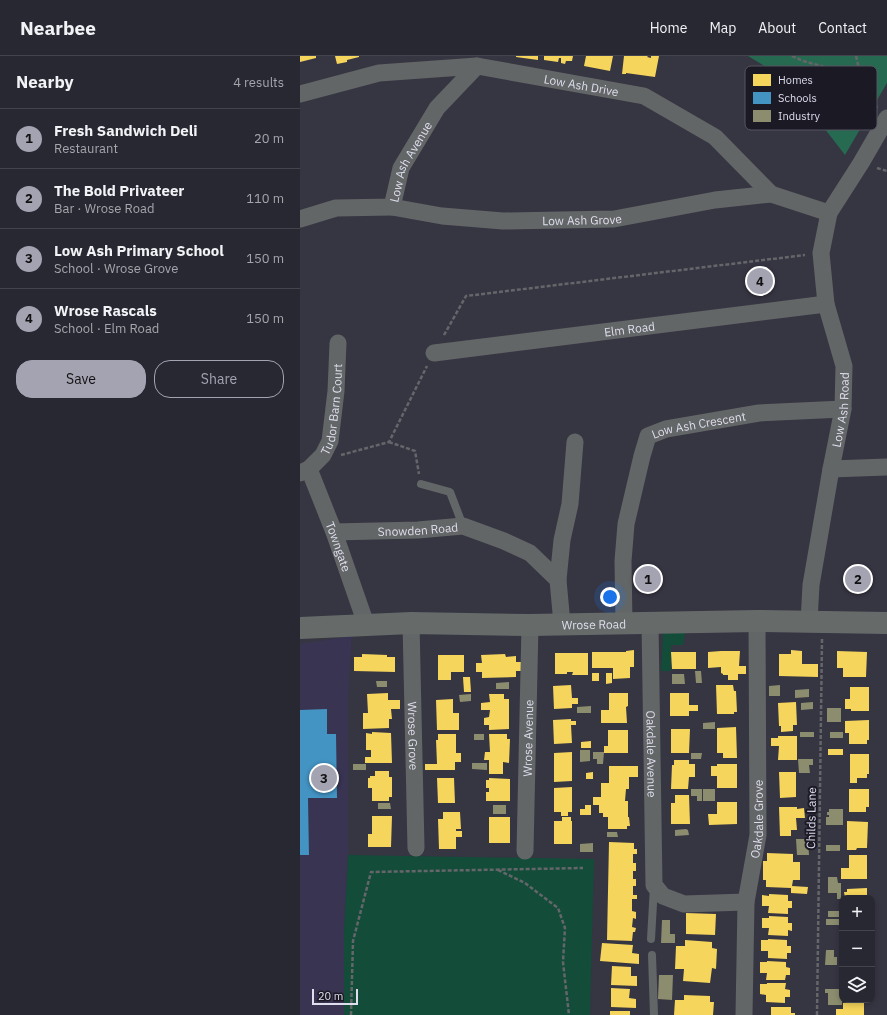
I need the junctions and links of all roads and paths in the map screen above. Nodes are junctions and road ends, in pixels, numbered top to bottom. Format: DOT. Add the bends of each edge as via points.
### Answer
graph roads {
  1 [pos="792,56"];
  2 [pos="856,56"];
  3 [pos="477,66"];
  4 [pos="821,66"];
  5 [pos="858,66"];
  6 [pos="300,94"];
  7 [pos="877,105"];
  8 [pos="886,121"];
  9 [pos="771,194"];
  10 [pos="392,207"];
  11 [pos="829,213"];
  12 [pos="300,219"];
  13 [pos="826,304"];
  14 [pos="338,343"];
  15 [pos="434,353"];
  16 [pos="843,409"];
  17 [pos="389,442"];
  18 [pos="575,442"];
  19 [pos="887,467"];
  20 [pos="831,469"];
  21 [pos="304,471"];
  22 [pos="421,484"];
  23 [pos="463,526"];
  24 [pos="334,532"];
  25 [pos="558,580"];
  26 [pos="757,621"];
  27 [pos="816,622"];
  28 [pos="650,623"];
  29 [pos="887,623"];
  30 [pos="366,624"];
  31 [pos="411,624"];
  32 [pos="562,624"];
  33 [pos="624,624"];
  34 [pos="530,625"];
  35 [pos="300,628"];
  36 [pos="416,848"];
  37 [pos="525,851"];
  38 [pos="583,868"];
  39 [pos="497,869"];
  40 [pos="654,885"];
  41 [pos="746,902"];
  42 [pos="651,939"];
  43 [pos="652,956"];
  44 [pos="352,1015"];
  45 [pos="569,1015"];
  46 [pos="654,1015"];
  47 [pos="744,1015"];
  48 [pos="817,1015"];
  1 -- 4 [label="path"];
  2 -- 5 [label="path"];
  3 -- 6 [label="street, Low Ash Drive" via="379,73"];
  3 -- 9 [label="street, Low Ash Drive" via="644,96 715,137"];
  3 -- 10 [label="street, Low Ash Avenue" via="437,108 400,168"];
  7 -- 8 [label="path"];
  8 -- 11 [label="street, Low Ash Road"];
  9 -- 10 [label="street, Low Ash Grove" via="715,200 614,219 503,221 442,216"];
  9 -- 11 [label="street, Low Ash Drive"];
  10 -- 12 [label="street, Low Ash Avenue" via="336,208"];
  11 -- 13 [label="street, Low Ash Road" via="822,253"];
  13 -- 15 [label="street, Elm Road"];
  13 -- 16 [label="street, Low Ash Road" via="844,366"];
  14 -- 21 [label="street, Tudor Barn Court" via="330,441 323,455"];
  16 -- 20 [label="street, Low Ash Road"];
  16 -- 33 [label="street, Low Ash Crescent" via="759,413 666,429 648,436 626,524 623,561"];
  17 -- 22 [label="path" via="415,451"];
  18 -- 25 [label="street" via="570,504 562,540"];
  19 -- 20 [label="street"];
  20 -- 27 [label="street, Low Ash Road" via="811,585"];
  21 -- 24 [label="street, Towngate"];
  22 -- 23 [label="lane" via="450,492"];
  23 -- 24 [label="street, Snowden Road"];
  23 -- 25 [label="street, Snowden Road" via="530,553"];
  24 -- 30 [label="street, Towngate"];
  25 -- 32 [label="street"];
  26 -- 27 [label="street, Wrose Road"];
  26 -- 28 [label="street, Wrose Road"];
  26 -- 41 [label="street, Oakdale Grove" via="758,836"];
  27 -- 29 [label="street, Wrose Road"];
  27 -- 48 [label="path, Childs Lane"];
  28 -- 33 [label="street, Wrose Road"];
  28 -- 40 [label="street, Oakdale Avenue"];
  30 -- 31 [label="street, Wrose Road"];
  30 -- 35 [label="street, Wrose Road"];
  31 -- 34 [label="street, Wrose Road"];
  31 -- 36 [label="street, Wrose Grove"];
  32 -- 33 [label="street, Wrose Road"];
  32 -- 34 [label="street, Wrose Road"];
  34 -- 37 [label="street, Wrose Avenue"];
  38 -- 39 [label="path"];
  39 -- 44 [label="path" via="371,872 353,941"];
  39 -- 45 [label="path" via="525,883 558,908 565,928 563,962"];
  40 -- 41 [label="street" via="663,896 684,904"];
  40 -- 42 [label="lane, Oakdale Avenue"];
  41 -- 47 [label="street, Oakdale Grove"];
  43 -- 46 [label="lane"];
}
